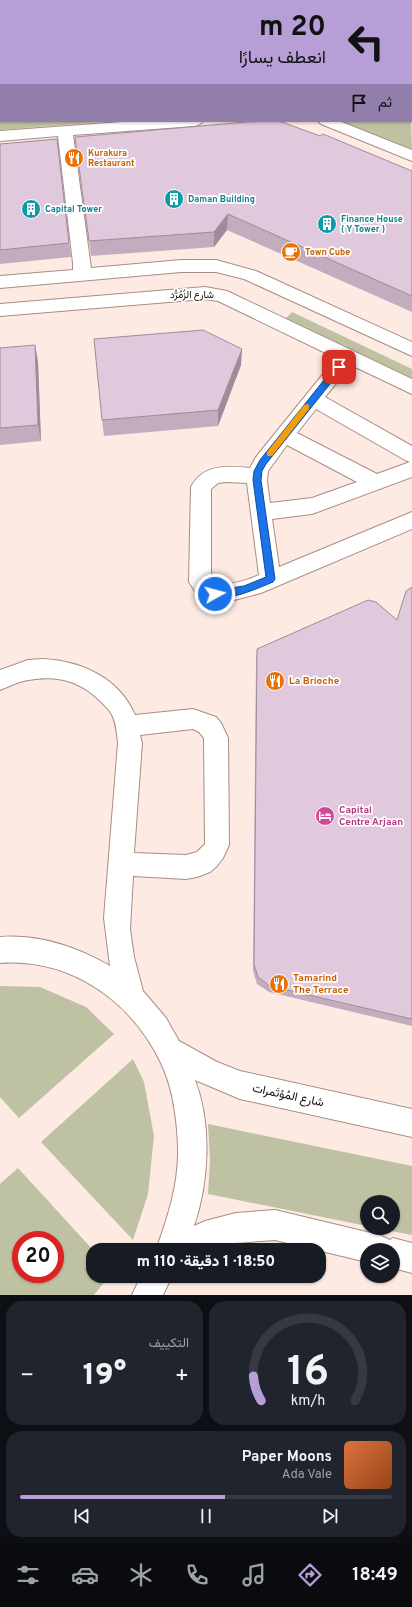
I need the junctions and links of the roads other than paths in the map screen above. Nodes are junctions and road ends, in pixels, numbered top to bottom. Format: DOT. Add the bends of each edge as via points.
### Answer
graph roads {
  1 [pos="183,122"];
  2 [pos="328,122"];
  3 [pos="65,132"];
  4 [pos="0,136"];
  5 [pos="412,156"];
  6 [pos="82,275"];
  7 [pos="0,282"];
  8 [pos="0,310"];
  9 [pos="412,350"];
  10 [pos="348,356"];
  11 [pos="412,387"];
  12 [pos="313,399"];
  13 [pos="284,435"];
  14 [pos="412,455"];
  15 [pos="412,469"];
  16 [pos="257,476"];
  17 [pos="377,483"];
  18 [pos="261,512"];
  19 [pos="412,520"];
  20 [pos="270,579"];
  21 [pos="0,680"];
  22 [pos="128,726"];
  23 [pos="121,864"];
  24 [pos="0,950"];
  25 [pos="131,996"];
  26 [pos="170,1051"];
  27 [pos="412,1123"];
  28 [pos="173,1243"];
  29 [pos="190,1243"];
  30 [pos="360,1245"];
  31 [pos="400,1255"];
  32 [pos="412,1258"];
  33 [pos="153,1283"];
  34 [pos="147,1295"];
  1 -- 3 [label="street"];
  2 -- 5 [label="street"];
  3 -- 4 [label="street"];
  3 -- 6 [label="street"];
  6 -- 7 [label="street"];
  6 -- 9 [label="street" via="200,265 234,269 299,296"];
  8 -- 10 [label="street, شارع الزُمُرُّد" via="172,295 221,295"];
  10 -- 11 [label="street, شارع الزُمُرُّد"];
  10 -- 12 [label="street"];
  12 -- 13 [label="street"];
  12 -- 14 [label="street"];
  13 -- 16 [label="street" via="260,466"];
  13 -- 17 [label="street"];
  15 -- 17 [label="street"];
  16 -- 18 [label="street"];
  16 -- 20 [label="street" via="217,476 203,482 200,582 207,591 223,594 253,587"];
  17 -- 18 [label="street" via="312,506"];
  18 -- 20 [label="street"];
  19 -- 20 [label="street"];
  21 -- 22 [label="street" via="12,673 44,668 74,672 101,685 120,707"];
  22 -- 23 [label="street" via="130,763"];
  22 -- 23 [label="street" via="193,719 210,726 216,738 217,845 214,854 207,861 197,865 186,867"];
  23 -- 25 [label="street" via="116,918 122,968"];
  24 -- 25 [label="street" via="40,951 76,961 109,979"];
  25 -- 26 [label="street" via="149,1017"];
  26 -- 27 [label="street, شارع المُؤتَمرات" via="209,1073 240,1085"];
  26 -- 28 [label="street" via="187,1096 192,1147 187,1200"];
  29 -- 30 [label="street" via="205,1236 236,1228 275,1225"];
  31 -- 32 [label="street"];
  33 -- 34 [label="street"];
}
